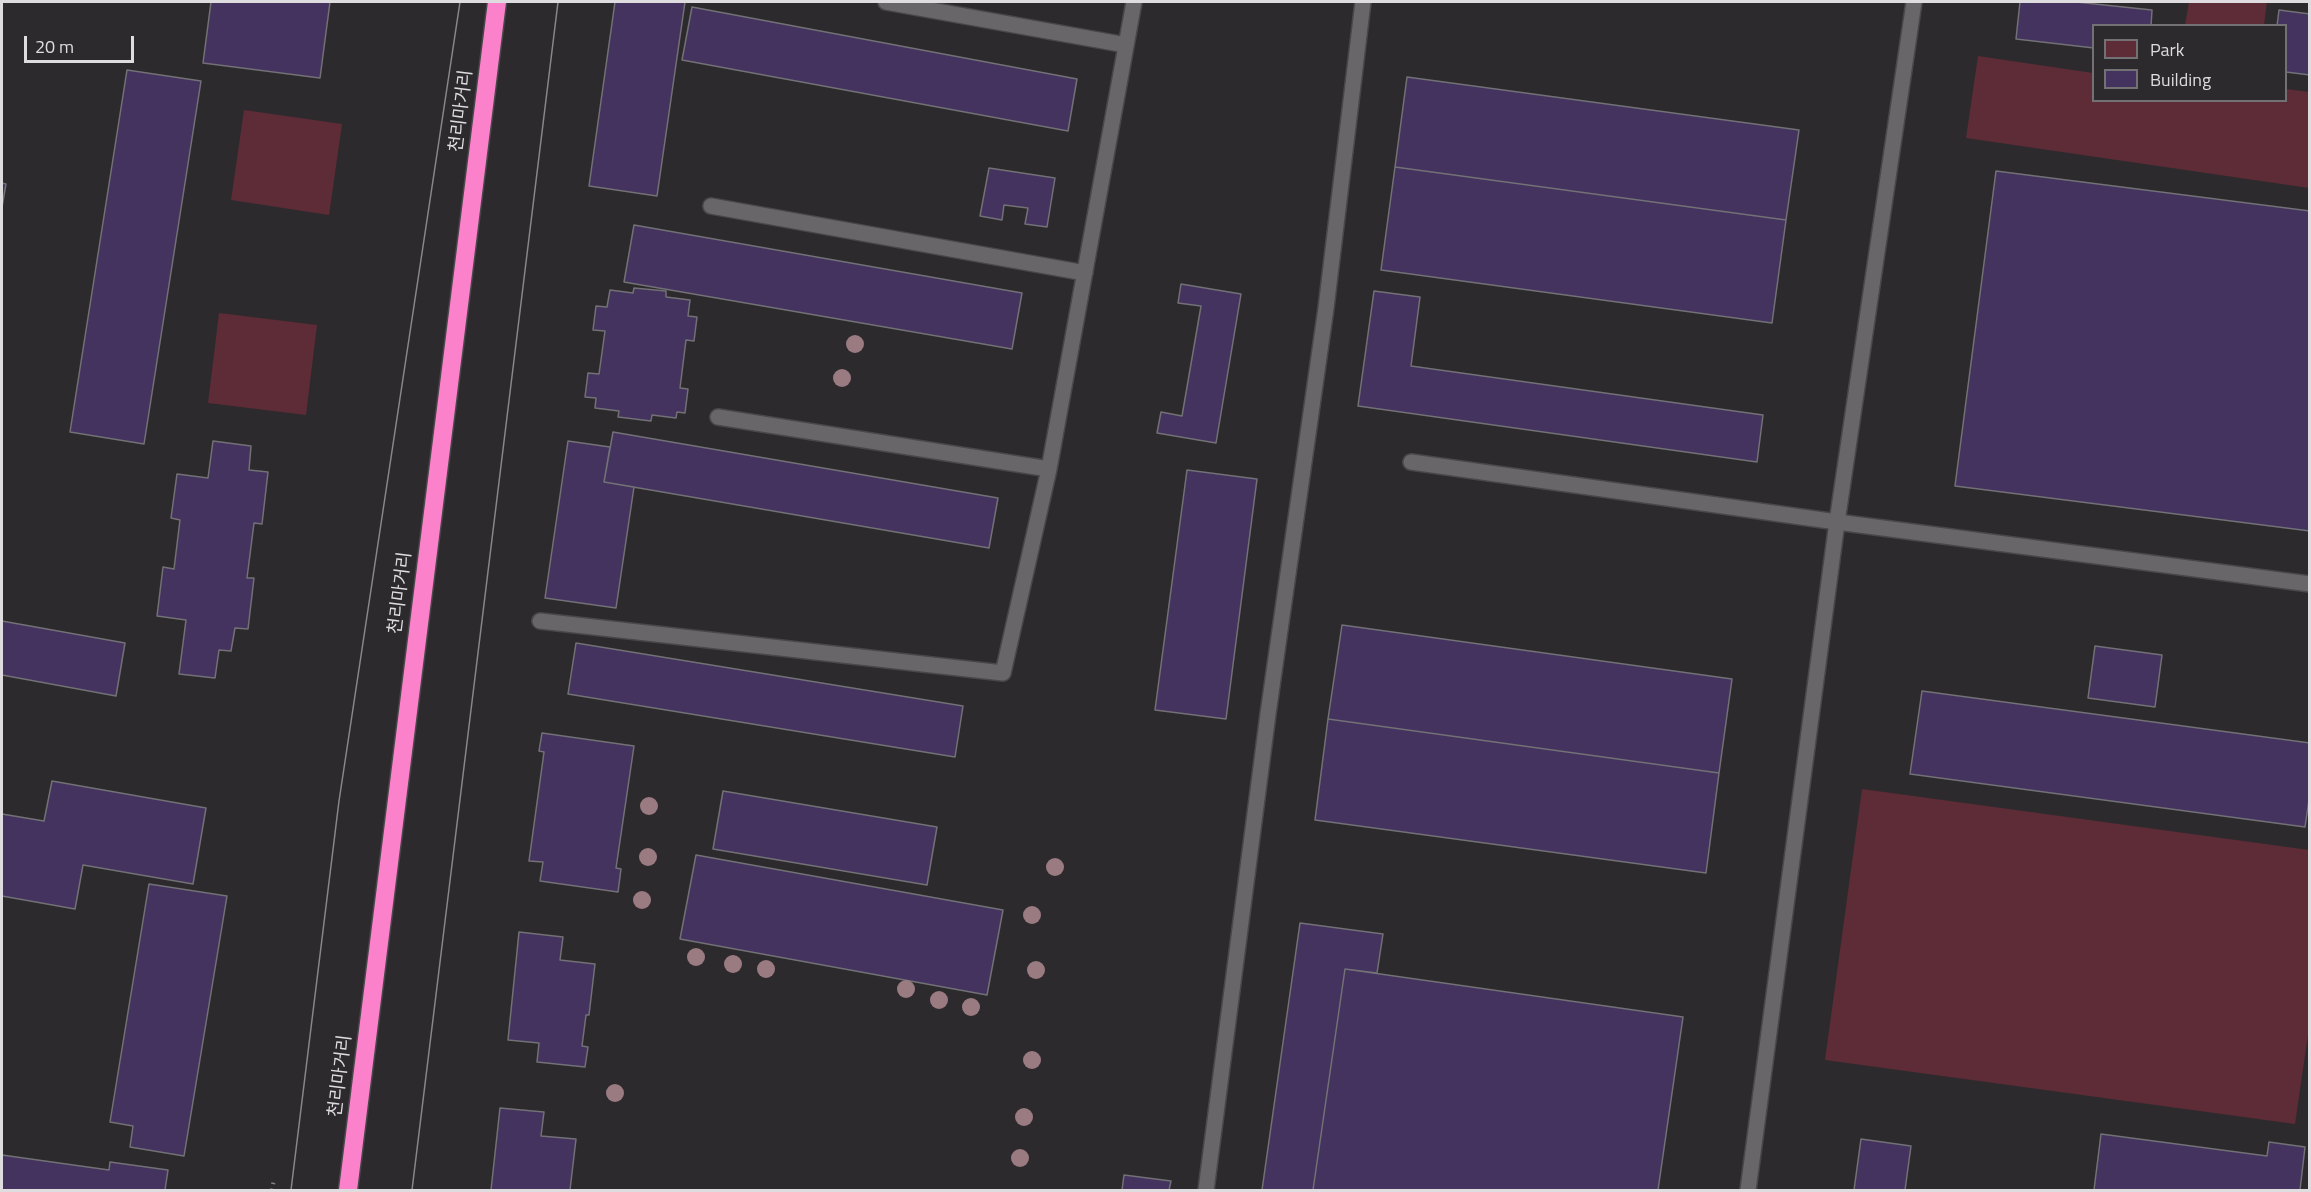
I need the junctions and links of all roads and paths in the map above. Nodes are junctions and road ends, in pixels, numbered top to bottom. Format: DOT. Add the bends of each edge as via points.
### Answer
graph roads {
  1 [pos="497,2"];
  2 [pos="886,2"];
  3 [pos="1134,2"];
  4 [pos="1363,2"];
  5 [pos="1914,2"];
  6 [pos="1126,45"];
  7 [pos="711,206"];
  8 [pos="1085,273"];
  9 [pos="718,417"];
  10 [pos="1411,462"];
  11 [pos="1049,469"];
  12 [pos="1837,522"];
  13 [pos="2310,584"];
  14 [pos="540,621"];
  15 [pos="274,1179"];
  16 [pos="272,1191"];
  17 [pos="348,1191"];
  18 [pos="1206,1191"];
  19 [pos="1748,1191"];
  1 -- 17 [label="highway, 천리마거리"];
  2 -- 6 [label="lane"];
  3 -- 6 [label="lane"];
  4 -- 18 [label="lane" via="1326,308"];
  5 -- 12 [label="lane"];
  6 -- 8 [label="lane"];
  7 -- 8 [label="lane"];
  8 -- 11 [label="lane"];
  9 -- 11 [label="lane"];
  10 -- 12 [label="lane"];
  11 -- 14 [label="lane" via="1003,673"];
  12 -- 13 [label="lane"];
  12 -- 19 [label="lane"];
  15 -- 16 [label="path"];
}
